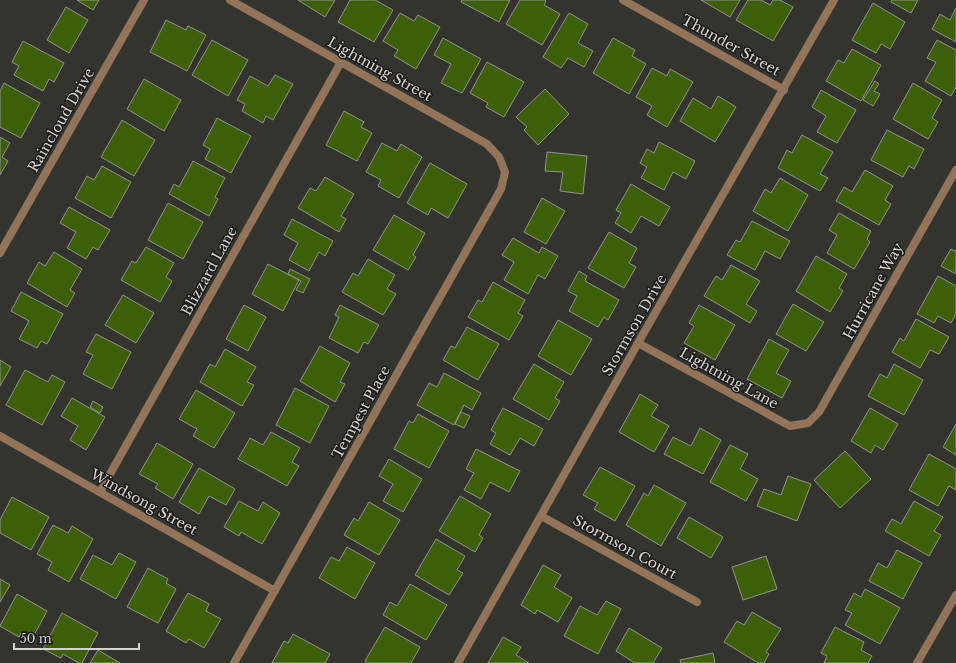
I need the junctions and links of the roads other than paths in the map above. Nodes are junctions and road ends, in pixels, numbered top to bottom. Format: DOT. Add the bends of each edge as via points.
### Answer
graph roads {
  1 [pos="144,0"];
  2 [pos="230,0"];
  3 [pos="623,0"];
  4 [pos="834,0"];
  5 [pos="341,62"];
  6 [pos="784,90"];
  7 [pos="956,170"];
  8 [pos="505,172"];
  9 [pos="0,253"];
  10 [pos="638,343"];
  11 [pos="808,423"];
  12 [pos="0,436"];
  13 [pos="100,492"];
  14 [pos="542,516"];
  15 [pos="275,591"];
  16 [pos="956,595"];
  17 [pos="697,602"];
  18 [pos="234,663"];
  19 [pos="458,663"];
  20 [pos="917,663"];
  1 -- 9 [label="street, Raincloud Drive"];
  2 -- 5 [label="street, Lightning Street"];
  3 -- 6 [label="street, Thunder Street"];
  4 -- 6 [label="street, Stormson Drive"];
  5 -- 8 [label="street, Lightning Street" via="487,144 499,157"];
  5 -- 13 [label="street, Blizzard Lane"];
  6 -- 10 [label="street, Stormson Drive"];
  7 -- 11 [label="street, Hurricane Way" via="819,412"];
  8 -- 15 [label="street, Tempest Place" via="501,189"];
  10 -- 11 [label="street, Lightning Lane" via="790,426"];
  10 -- 14 [label="street, Stormson Drive"];
  12 -- 13 [label="street, Windsong Street"];
  13 -- 15 [label="street, Windsong Street"];
  14 -- 17 [label="street, Stormson Court"];
  14 -- 19 [label="street, Stormson Drive"];
  15 -- 18 [label="street, Tempest Place"];
  16 -- 20 [label="street"];
}
